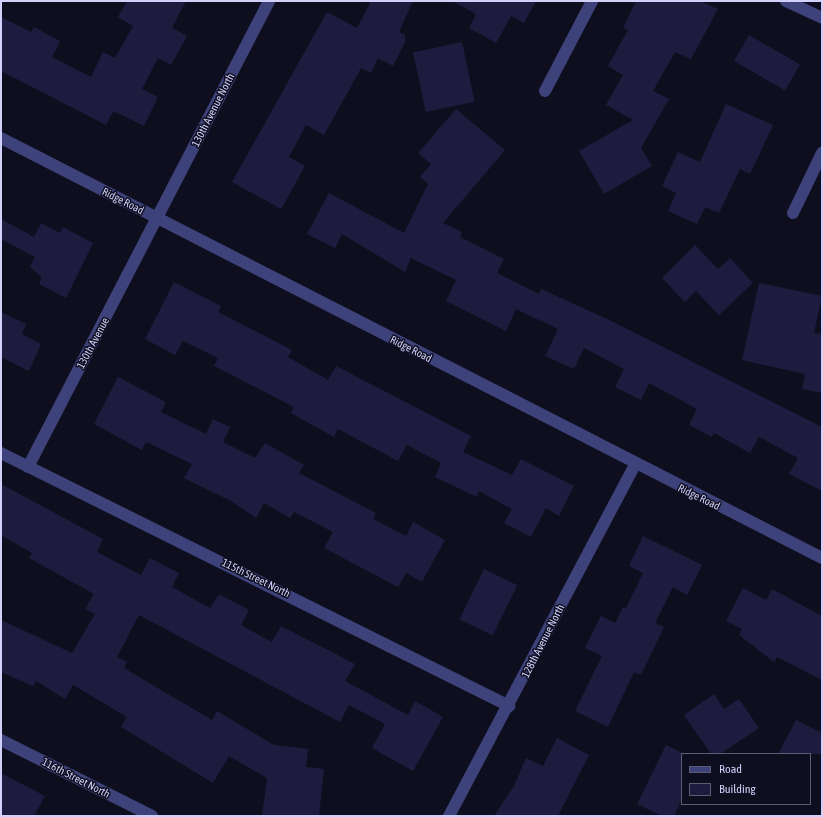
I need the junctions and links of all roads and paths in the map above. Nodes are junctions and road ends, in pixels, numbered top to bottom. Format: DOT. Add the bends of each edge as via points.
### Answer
graph roads {
  1 [pos="269,1"];
  2 [pos="592,1"];
  3 [pos="786,1"];
  4 [pos="822,18"];
  5 [pos="545,91"];
  6 [pos="1,138"];
  7 [pos="822,153"];
  8 [pos="793,213"];
  9 [pos="158,218"];
  10 [pos="1,453"];
  11 [pos="634,464"];
  12 [pos="28,467"];
  13 [pos="822,558"];
  14 [pos="509,706"];
  15 [pos="1,740"];
  16 [pos="152,816"];
  17 [pos="449,816"];
  1 -- 9 [label="street, 130th Avenue North"];
  2 -- 5 [label="street"];
  3 -- 4 [label="street"];
  6 -- 9 [label="street, Ridge Road"];
  7 -- 8 [label="street"];
  9 -- 11 [label="street, Ridge Road"];
  9 -- 12 [label="street, 130th Avenue"];
  10 -- 12 [label="street, 115th Street North"];
  11 -- 13 [label="street, Ridge Road"];
  11 -- 14 [label="street, 128th Avenue North"];
  12 -- 14 [label="street, 115th Street North" via="345,621"];
  14 -- 17 [label="street, 128th Avenue North"];
  15 -- 16 [label="street, 116th Street North"];
}
